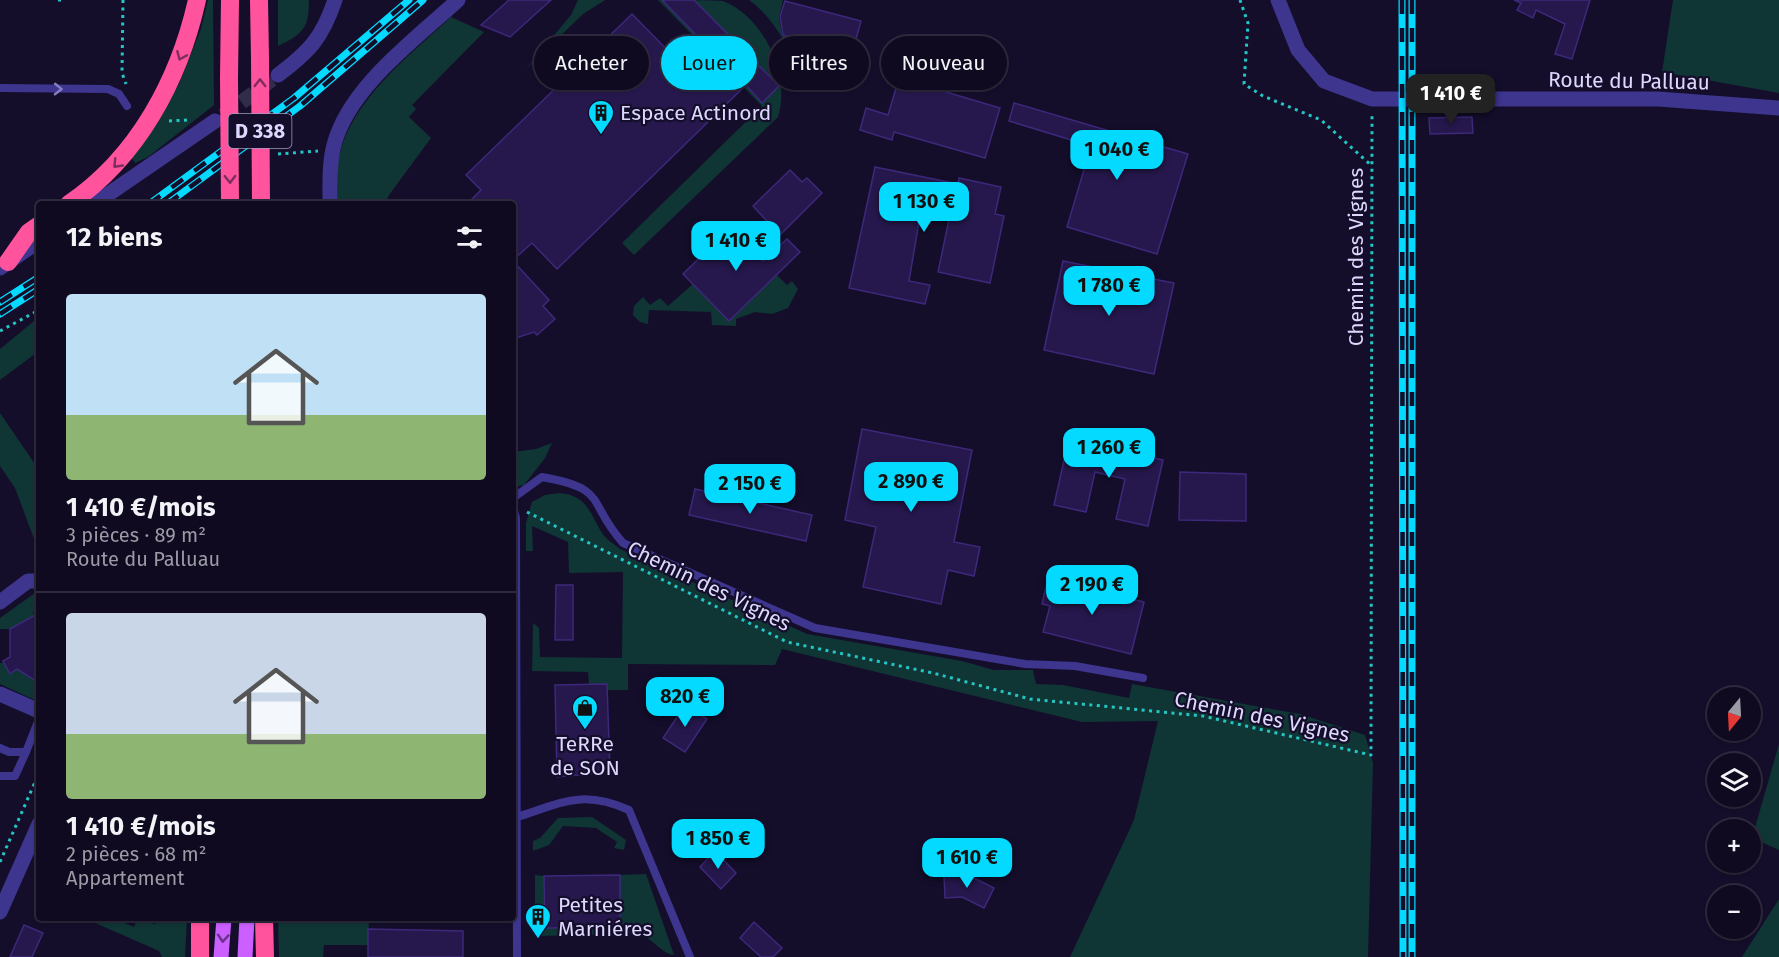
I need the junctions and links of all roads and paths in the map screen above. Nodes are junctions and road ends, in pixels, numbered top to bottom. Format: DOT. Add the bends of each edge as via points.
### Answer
graph roads {
  1 [pos="123,0"];
  2 [pos="197,0"];
  3 [pos="230,0"];
  4 [pos="259,0"];
  5 [pos="334,0"];
  6 [pos="458,0"];
  7 [pos="1240,0"];
  8 [pos="1278,0"];
  9 [pos="278,75"];
  10 [pos="0,88"];
  11 [pos="128,91"];
  12 [pos="1372,99"];
  13 [pos="127,106"];
  14 [pos="1779,108"];
  15 [pos="150,116"];
  16 [pos="215,121"];
  17 [pos="201,131"];
  18 [pos="320,151"];
  19 [pos="278,154"];
  20 [pos="1372,166"];
  21 [pos="73,201"];
  22 [pos="98,201"];
  23 [pos="230,201"];
  24 [pos="261,201"];
  25 [pos="330,201"];
  26 [pos="36,227"];
  27 [pos="36,243"];
  28 [pos="4,265"];
  29 [pos="36,312"];
  30 [pos="0,332"];
  31 [pos="516,496"];
  32 [pos="516,512"];
  33 [pos="529,513"];
  34 [pos="36,581"];
  35 [pos="0,602"];
  36 [pos="516,615"];
  37 [pos="516,615"];
  38 [pos="1143,678"];
  39 [pos="0,694"];
  40 [pos="36,710"];
  41 [pos="36,727"];
  42 [pos="0,748"];
  43 [pos="26,752"];
  44 [pos="0,776"];
  45 [pos="36,780"];
  46 [pos="517,817"];
  47 [pos="36,831"];
  48 [pos="0,862"];
  49 [pos="0,912"];
  50 [pos="200,921"];
  51 [pos="224,921"];
  52 [pos="247,921"];
  53 [pos="264,921"];
  54 [pos="200,957"];
  55 [pos="221,957"];
  56 [pos="245,957"];
  57 [pos="265,957"];
  58 [pos="517,957"];
  59 [pos="690,957"];
  1 -- 11 [label="path" via="122,73"];
  2 -- 15 [label="highway, one-way" via="184,49"];
  3 -- 23 [label="highway, D 338, one-way, bridge"];
  24 -- 4 [label="highway, D 338, one-way, bridge"];
  5 -- 9 [label="street" via="326,28 304,55"];
  6 -- 25 [label="street" via="372,80 347,113 332,153"];
  7 -- 20 [label="path" via="1248,23 1244,84 1321,120"];
  8 -- 12 [label="street, Route du Palluau" via="1298,51 1324,81"];
  10 -- 13 [label="lane, one-way" via="108,89 119,94"];
  12 -- 14 [label="street, Route du Palluau" via="1658,99"];
  12 -- 20 [label="path, Chemin des Vignes"];
  15 -- 17 [label="path" via="166,121 193,119"];
  15 -- 21 [label="highway, one-way" via="123,158"];
  16 -- 17 [label="street"];
  17 -- 22 [label="street"];
  18 -- 19 [label="path"];
  20 -- 33 [label="path, Chemin des Vignes" via="1371,755 1203,716 1030,699 933,673 787,642"];
  26 -- 28 [label="highway"];
  27 -- 28 [label="street"];
  29 -- 30 [label="path"];
  31 -- 38 [label="lane" via="542,477 584,488 597,499 623,543 816,628 1025,664 1075,666"];
  32 -- 36 [label="lane"];
  34 -- 35 [label="street" via="28,581"];
  37 -- 46 [label="lane"];
  39 -- 40 [label="street"];
  41 -- 43 [label="lane"];
  42 -- 43 [label="lane"];
  43 -- 44 [label="lane" via="15,776"];
  45 -- 48 [label="path"];
  46 -- 58 [label="lane"];
  46 -- 59 [label="lane" via="579,797 608,800 629,810"];
  47 -- 49 [label="street"];
  50 -- 54 [label="highway"];
  51 -- 55 [label="main road, one-way"];
  52 -- 56 [label="main road"];
  53 -- 57 [label="highway"];
}
